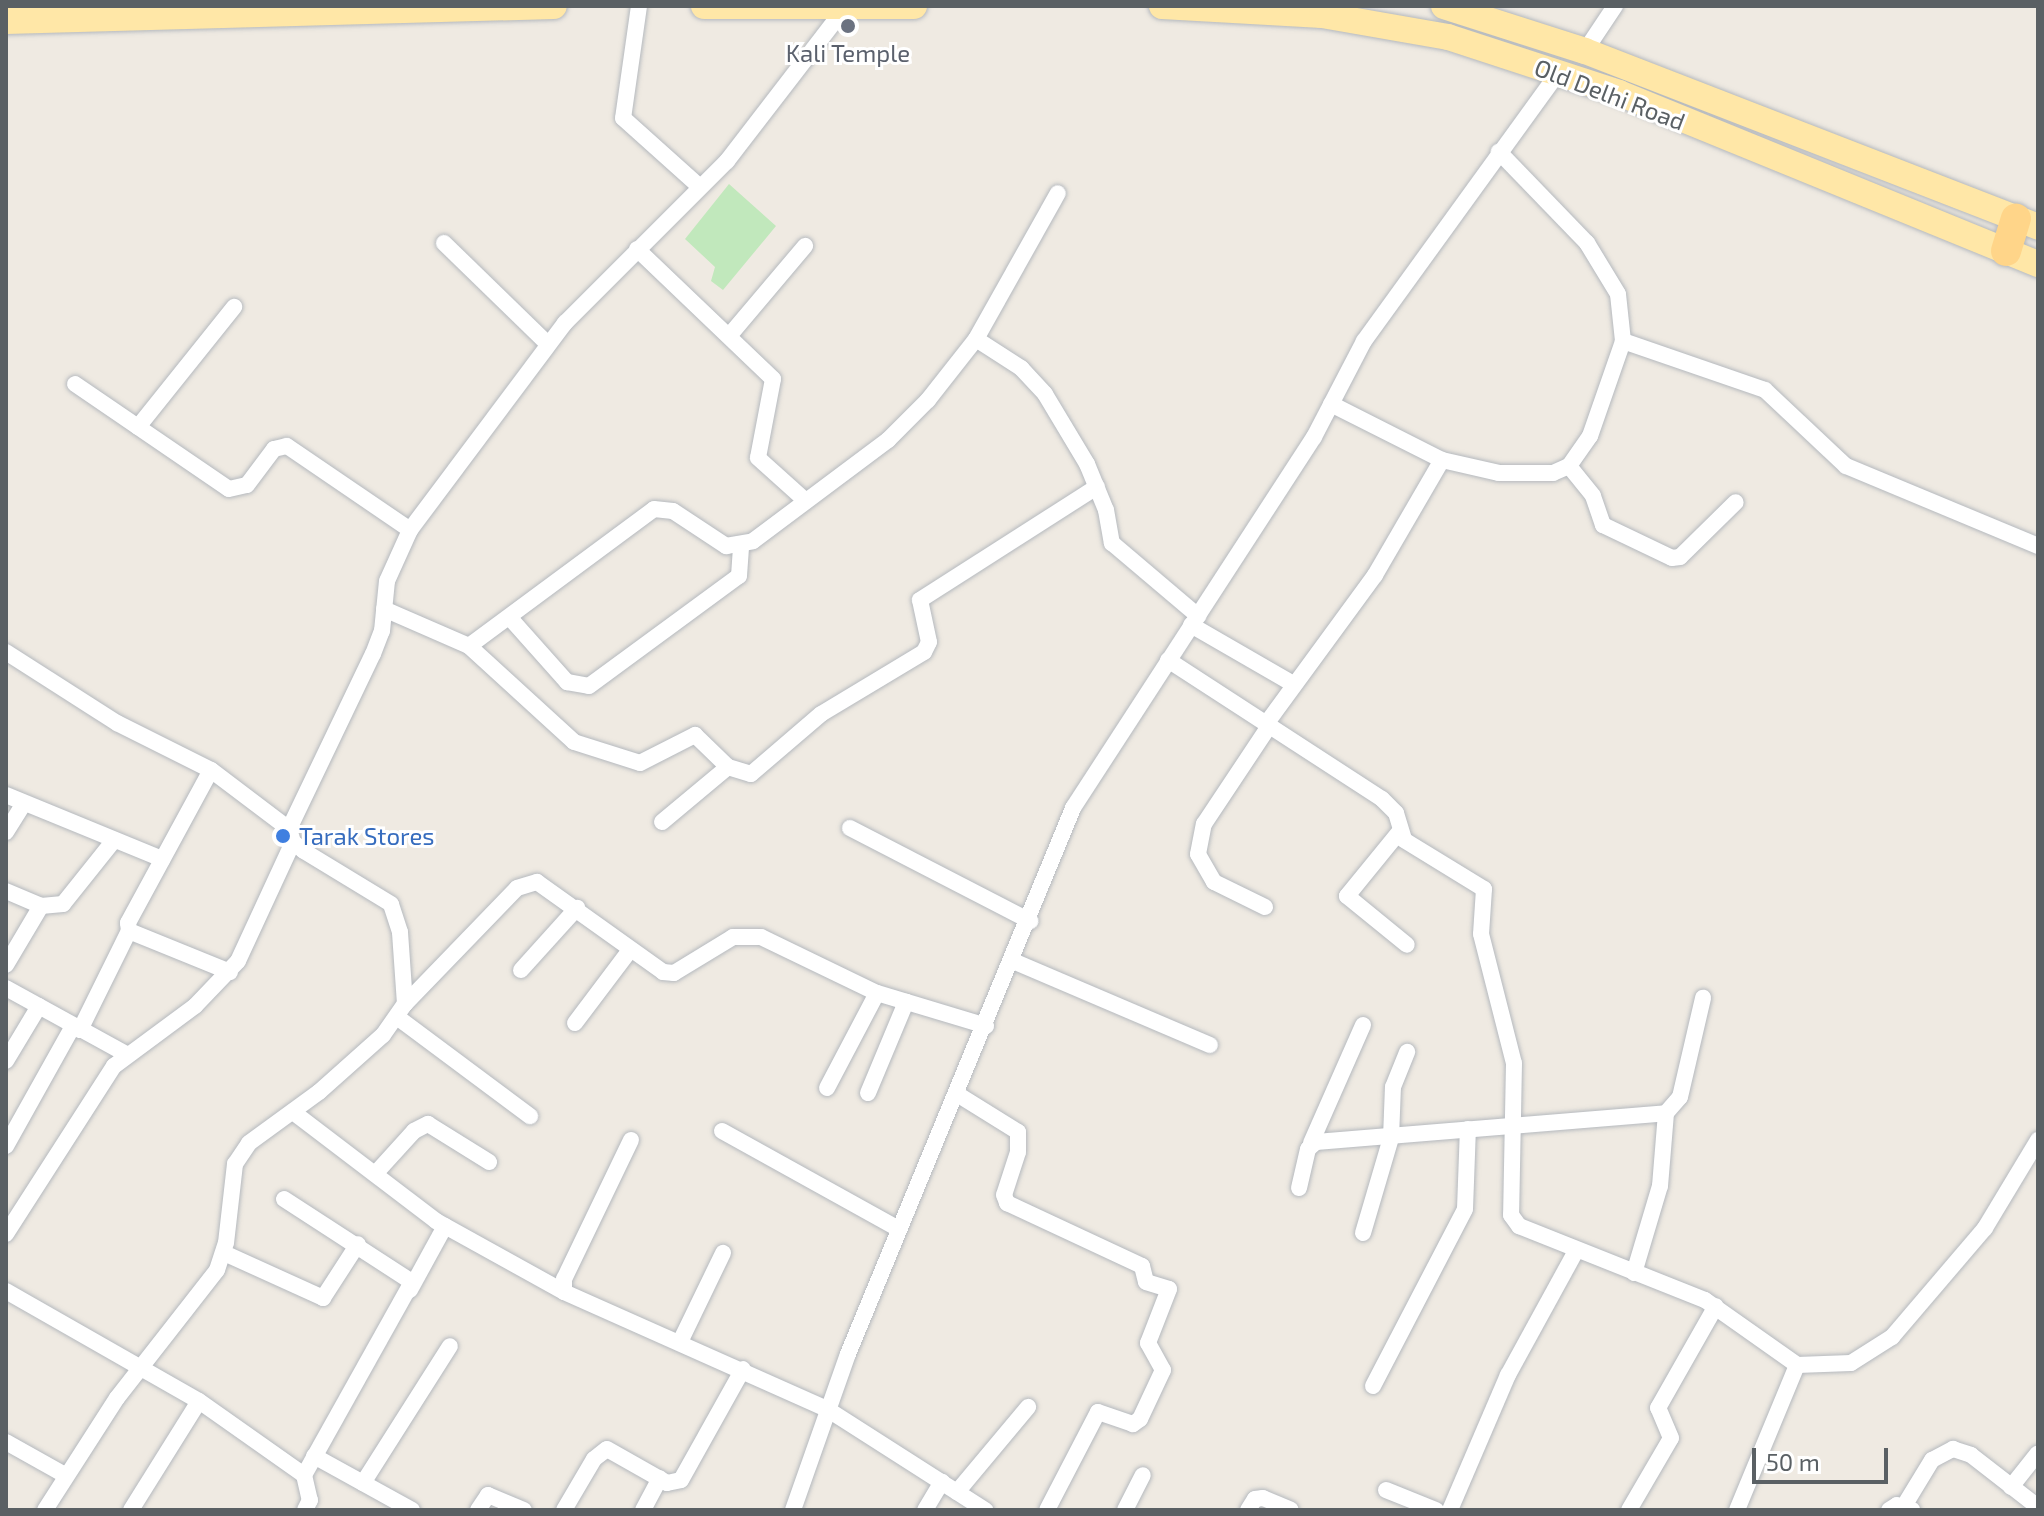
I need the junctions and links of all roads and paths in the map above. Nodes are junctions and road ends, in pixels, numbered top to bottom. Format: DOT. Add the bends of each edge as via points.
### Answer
graph roads {
  1 [pos="554,6"];
  2 [pos="639,6"];
  3 [pos="704,6"];
  4 [pos="914,6"];
  5 [pos="1162,6"];
  6 [pos="1444,6"];
  7 [pos="1615,6"];
  8 [pos="845,8"];
  9 [pos="6,21"];
  10 [pos="1585,51"];
  11 [pos="1559,72"];
  12 [pos="1499,152"];
  13 [pos="700,187"];
  14 [pos="1058,193"];
  15 [pos="2027,222"];
  16 [pos="444,243"];
  17 [pos="805,246"];
  18 [pos="637,249"];
  19 [pos="2006,251"];
  20 [pos="2038,264"];
  21 [pos="234,307"];
  22 [pos="729,336"];
  23 [pos="976,339"];
  24 [pos="1623,341"];
  25 [pos="548,344"];
  26 [pos="75,384"];
  27 [pos="1331,404"];
  28 [pos="138,427"];
  29 [pos="1442,460"];
  30 [pos="1569,466"];
  31 [pos="1097,487"];
  32 [pos="806,501"];
  33 [pos="1736,502"];
  34 [pos="410,530"];
  35 [pos="2038,546"];
  36 [pos="741,547"];
  37 [pos="384,609"];
  38 [pos="510,618"];
  39 [pos="1195,620"];
  40 [pos="469,646"];
  41 [pos="6,652"];
  42 [pos="1168,660"];
  43 [pos="1293,684"];
  44 [pos="1267,725"];
  45 [pos="728,767"];
  46 [pos="211,770"];
  47 [pos="6,795"];
  48 [pos="24,803"];
  49 [pos="662,822"];
  50 [pos="850,828"];
  51 [pos="1400,831"];
  52 [pos="6,832"];
  53 [pos="291,836"];
  54 [pos="114,840"];
  55 [pos="162,859"];
  56 [pos="6,891"];
  57 [pos="41,906"];
  58 [pos="1265,907"];
  59 [pos="577,908"];
  60 [pos="1030,921"];
  61 [pos="129,931"];
  62 [pos="1407,945"];
  63 [pos="630,950"];
  64 [pos="1013,961"];
  65 [pos="6,965"];
  66 [pos="521,970"];
  67 [pos="230,972"];
  68 [pos="6,988"];
  69 [pos="877,993"];
  70 [pos="1703,998"];
  71 [pos="906,1002"];
  72 [pos="39,1006"];
  73 [pos="401,1010"];
  74 [pos="575,1023"];
  75 [pos="1363,1025"];
  76 [pos="986,1026"];
  77 [pos="77,1028"];
  78 [pos="1210,1045"];
  79 [pos="1407,1052"];
  80 [pos="126,1054"];
  81 [pos="6,1061"];
  82 [pos="827,1088"];
  83 [pos="868,1093"];
  84 [pos="957,1094"];
  85 [pos="293,1112"];
  86 [pos="1666,1113"];
  87 [pos="530,1116"];
  88 [pos="1516,1123"];
  89 [pos="1468,1129"];
  90 [pos="722,1131"];
  91 [pos="1391,1138"];
  92 [pos="631,1140"];
  93 [pos="2038,1140"];
  94 [pos="1311,1143"];
  95 [pos="6,1146"];
  96 [pos="489,1162"];
  97 [pos="375,1174"];
  98 [pos="1299,1188"];
  99 [pos="284,1199"];
  100 [pos="445,1226"];
  101 [pos="899,1229"];
  102 [pos="1363,1233"];
  103 [pos="6,1234"];
  104 [pos="358,1244"];
  105 [pos="1576,1251"];
  106 [pos="224,1253"];
  107 [pos="723,1253"];
  108 [pos="1634,1273"];
  109 [pos="410,1290"];
  110 [pos="6,1291"];
  111 [pos="564,1292"];
  112 [pos="1716,1306"];
  113 [pos="680,1342"];
  114 [pos="450,1346"];
  115 [pos="1797,1365"];
  116 [pos="141,1366"];
  117 [pos="743,1369"];
  118 [pos="1373,1386"];
  119 [pos="199,1401"];
  120 [pos="1028,1407"];
  121 [pos="827,1409"];
  122 [pos="6,1442"];
  123 [pos="2038,1453"];
  124 [pos="314,1456"];
  125 [pos="65,1475"];
  126 [pos="304,1475"];
  127 [pos="1143,1475"];
  128 [pos="660,1478"];
  129 [pos="942,1482"];
  130 [pos="363,1483"];
  131 [pos="2011,1487"];
  132 [pos="1386,1490"];
  133 [pos="957,1492"];
  134 [pos="2038,1507"];
  135 [pos="1902,1509"];
  136 [pos="45,1510"];
  137 [pos="131,1510"];
  138 [pos="305,1510"];
  139 [pos="412,1510"];
  140 [pos="478,1510"];
  141 [pos="524,1510"];
  142 [pos="564,1510"];
  143 [pos="643,1510"];
  144 [pos="793,1510"];
  145 [pos="925,1510"];
  146 [pos="985,1510"];
  147 [pos="1047,1510"];
  148 [pos="1125,1510"];
  149 [pos="1248,1510"];
  150 [pos="1291,1510"];
  151 [pos="1436,1510"];
  152 [pos="1450,1510"];
  153 [pos="1629,1510"];
  154 [pos="1737,1510"];
  1 -- 9 [label="main road"];
  2 -- 13 [label="street" via="623,118"];
  3 -- 8 [label="main road"];
  4 -- 8 [label="main road"];
  5 -- 11 [label="main road, Old Delhi Road" via="1384,23"];
  6 -- 10 [label="main road, Old Delhi Road"];
  7 -- 10 [label="street"];
  8 -- 13 [label="street" via="753,128"];
  10 -- 15 [label="main road, Old Delhi Road"];
  11 -- 12 [label="street"];
  11 -- 19 [label="main road, Old Delhi Road"];
  12 -- 24 [label="street" via="1602,261 1618,294"];
  12 -- 27 [label="street" via="1371,331"];
  13 -- 18 [label="street"];
  14 -- 23 [label="street"];
  15 -- 19 [label="highway"];
  16 -- 25 [label="street"];
  17 -- 22 [label="street"];
  18 -- 22 [label="street"];
  18 -- 25 [label="street"];
  19 -- 20 [label="main road, Old Delhi Road"];
  21 -- 28 [label="street"];
  22 -- 32 [label="street" via="773,379 758,458"];
  23 -- 31 [label="street" via="1021,368 1045,394"];
  23 -- 32 [label="street" via="907,421"];
  24 -- 30 [label="street" via="1590,436"];
  24 -- 35 [label="street" via="1765,390 1846,466"];
  25 -- 34 [label="street"];
  26 -- 28 [label="street"];
  27 -- 29 [label="street"];
  27 -- 39 [label="street"];
  28 -- 34 [label="street" via="221,485 239,491 274,449 287,446"];
  29 -- 30 [label="street" via="1532,475"];
  29 -- 43 [label="street" via="1375,575"];
  30 -- 33 [label="street" via="1593,496 1603,525 1672,558 1680,557"];
  31 -- 39 [label="street" via="1112,543"];
  31 -- 45 [label="street" via="920,600 929,642 915,660 821,714 751,774"];
  32 -- 36 [label="street"];
  34 -- 37 [label="street" via="387,581"];
  36 -- 38 [label="street" via="710,540 673,511 654,509"];
  36 -- 38 [label="street" via="739,576 589,686 567,682"];
  37 -- 40 [label="street"];
  37 -- 53 [label="street" via="373,654"];
  38 -- 40 [label="street"];
  39 -- 42 [label="street"];
  39 -- 43 [label="street"];
  40 -- 45 [label="street" via="574,742 640,763 695,735"];
  41 -- 46 [label="street" via="117,723"];
  42 -- 44 [label="street"];
  42 -- 60 [label="street" via="1073,808"];
  43 -- 44 [label="street"];
  44 -- 51 [label="street" via="1392,806"];
  44 -- 58 [label="street" via="1204,824 1198,854 1214,882"];
  45 -- 49 [label="street"];
  46 -- 53 [label="street"];
  46 -- 55 [label="street"];
  47 -- 48 [label="street"];
  48 -- 52 [label="street"];
  48 -- 54 [label="street"];
  50 -- 60 [label="street"];
  51 -- 62 [label="street" via="1347,896"];
  51 -- 88 [label="street" via="1412,846 1484,889 1481,934 1505,1017"];
  53 -- 67 [label="street" via="252,937"];
  53 -- 73 [label="street" via="391,904 400,932"];
  54 -- 55 [label="street"];
  54 -- 57 [label="street" via="63,904"];
  55 -- 61 [label="street" via="132,912"];
  56 -- 57 [label="street"];
  57 -- 65 [label="street"];
  59 -- 63 [label="street"];
  59 -- 66 [label="street"];
  59 -- 73 [label="street" via="547,885 525,883"];
  60 -- 64 [label="street"];
  61 -- 67 [label="street"];
  61 -- 77 [label="street"];
  63 -- 69 [label="street" via="653,968 674,973 733,937 761,937"];
  63 -- 74 [label="street"];
  64 -- 76 [label="street"];
  64 -- 78 [label="street"];
  67 -- 80 [label="street" via="195,1006"];
  68 -- 72 [label="street"];
  69 -- 71 [label="street"];
  69 -- 82 [label="street"];
  70 -- 86 [label="street" via="1680,1097"];
  71 -- 76 [label="street"];
  71 -- 83 [label="street"];
  72 -- 77 [label="street"];
  72 -- 81 [label="street"];
  73 -- 85 [label="street"];
  73 -- 87 [label="street"];
  75 -- 94 [label="street"];
  76 -- 84 [label="street"];
  77 -- 80 [label="street"];
  77 -- 95 [label="street"];
  79 -- 91 [label="street" via="1391,1097"];
  80 -- 103 [label="street" via="103,1081"];
  84 -- 101 [label="street"];
  84 -- 147 [label="street" via="1018,1132 1018,1152 1004,1195 1007,1203 1169,1289 1148,1343 1162,1360 1158,1381 1133,1424 1098,1412"];
  85 -- 97 [label="street"];
  85 -- 106 [label="street" via="249,1143 235,1164"];
  86 -- 88 [label="street"];
  86 -- 108 [label="street" via="1662,1175"];
  88 -- 89 [label="street"];
  88 -- 105 [label="street" via="1513,1221"];
  89 -- 91 [label="street"];
  89 -- 118 [label="street" via="1465,1209"];
  90 -- 101 [label="street"];
  91 -- 94 [label="street"];
  91 -- 102 [label="street"];
  92 -- 111 [label="street" via="564,1279"];
  93 -- 115 [label="street" via="1985,1228 1892,1337 1851,1363"];
  94 -- 98 [label="street"];
  96 -- 97 [label="street" via="428,1124 414,1131"];
  97 -- 100 [label="street"];
  99 -- 104 [label="street"];
  100 -- 109 [label="street"];
  100 -- 111 [label="street"];
  101 -- 121 [label="street"];
  104 -- 106 [label="street" via="323,1298"];
  104 -- 109 [label="street" via="409,1275"];
  105 -- 108 [label="street"];
  105 -- 152 [label="street" via="1508,1375"];
  106 -- 116 [label="street" via="217,1270"];
  107 -- 113 [label="street"];
  108 -- 112 [label="street"];
  109 -- 124 [label="street"];
  110 -- 116 [label="street"];
  111 -- 113 [label="street"];
  112 -- 115 [label="street"];
  112 -- 153 [label="street" via="1658,1408 1671,1438"];
  113 -- 117 [label="street"];
  114 -- 130 [label="street"];
  115 -- 154 [label="street"];
  116 -- 119 [label="street"];
  116 -- 125 [label="street"];
  117 -- 121 [label="street"];
  117 -- 128 [label="street" via="681,1480 675,1484"];
  119 -- 126 [label="street"];
  119 -- 137 [label="street"];
  120 -- 133 [label="street"];
  121 -- 129 [label="street"];
  121 -- 144 [label="street"];
  122 -- 125 [label="street"];
  123 -- 131 [label="street"];
  124 -- 126 [label="street"];
  124 -- 130 [label="street"];
  125 -- 136 [label="street"];
  126 -- 138 [label="street" via="310,1500"];
  127 -- 148 [label="street"];
  128 -- 142 [label="street" via="607,1449 594,1459"];
  128 -- 143 [label="street"];
  129 -- 133 [label="street"];
  129 -- 145 [label="street"];
  130 -- 139 [label="street"];
  131 -- 134 [label="street"];
  131 -- 135 [label="street" via="1971,1455 1953,1449 1932,1460"];
  132 -- 151 [label="street"];
  133 -- 146 [label="street"];
  140 -- 141 [label="street" via="488,1495"];
  149 -- 150 [label="street" via="1255,1499 1263,1498"];
}
